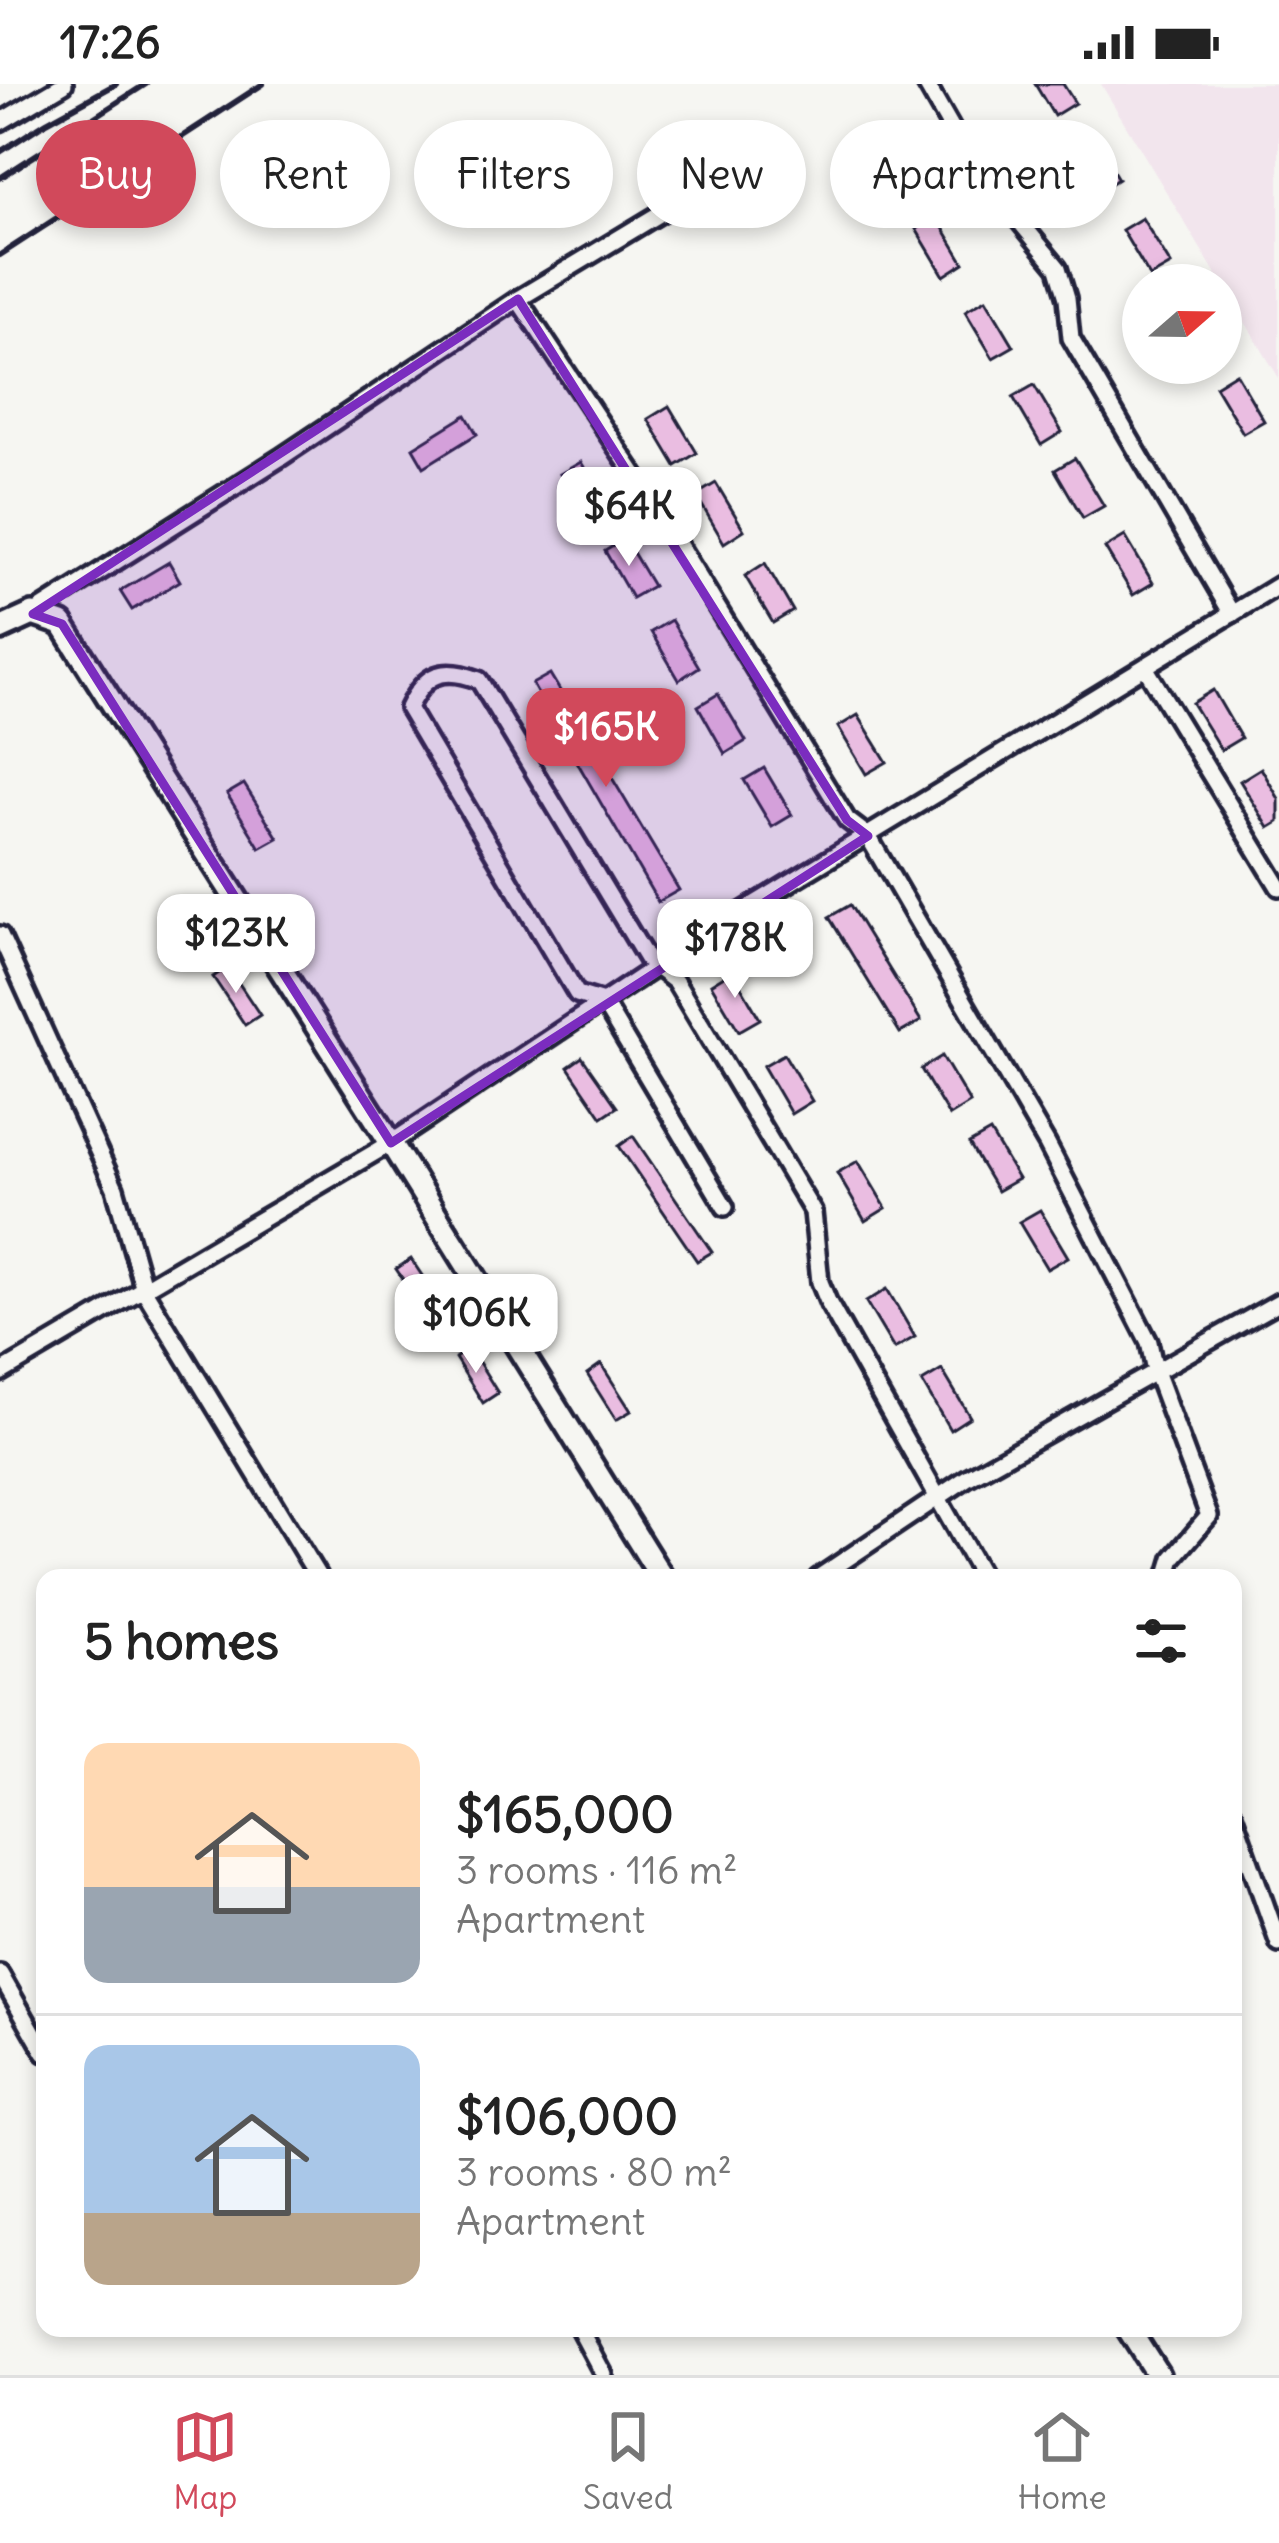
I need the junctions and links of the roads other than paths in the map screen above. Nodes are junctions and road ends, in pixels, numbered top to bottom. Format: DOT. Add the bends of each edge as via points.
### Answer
graph roads {
  1 [pos="64,84"];
  2 [pos="926,84"];
  3 [pos="0,122"];
  4 [pos="637,227"];
  5 [pos="518,298"];
  6 [pos="1279,585"];
  7 [pos="33,614"];
  8 [pos="1232,614"];
  9 [pos="0,629"];
  10 [pos="1145,667"];
  11 [pos="868,836"];
  12 [pos="1279,886"];
  13 [pos="0,935"];
  14 [pos="657,966"];
  15 [pos="603,1002"];
  16 [pos="391,1143"];
  17 [pos="724,1207"];
  18 [pos="143,1290"];
  19 [pos="1279,1303"];
  20 [pos="1155,1372"];
  21 [pos="0,1373"];
  22 [pos="939,1496"];
  23 [pos="314,1569"];
  24 [pos="656,1569"];
  25 [pos="831,1569"];
  26 [pos="977,1569"];
  27 [pos="1170,1569"];
  28 [pos="1242,1839"];
  29 [pos="1279,1944"];
  30 [pos="0,1974"];
  31 [pos="36,2037"];
  32 [pos="584,2337"];
  33 [pos="1135,2337"];
  34 [pos="604,2375"];
  35 [pos="1158,2375"];
  1 -- 3 [label="street"];
  2 -- 8 [label="street" via="970,161 1058,268 1071,338"];
  4 -- 5 [label="street"];
  5 -- 7 [label="street"];
  5 -- 11 [label="street" via="650,496 847,820"];
  6 -- 8 [label="street"];
  7 -- 9 [label="main road"];
  7 -- 16 [label="main road" via="62,624"];
  8 -- 10 [label="street"];
  10 -- 11 [label="street"];
  10 -- 12 [label="street"];
  11 -- 14 [label="street"];
  11 -- 20 [label="street" via="1047,1144 1149,1342"];
  13 -- 18 [label="street" via="116,1188"];
  14 -- 15 [label="street"];
  14 -- 15 [label="street" via="478,680 458,672 433,676 407,708 577,994"];
  14 -- 22 [label="street" via="675,981 814,1212 829,1304"];
  15 -- 16 [label="street"];
  15 -- 17 [label="street"];
  16 -- 18 [label="street"];
  16 -- 24 [label="main road"];
  18 -- 21 [label="street"];
  18 -- 23 [label="street"];
  19 -- 20 [label="street"];
  20 -- 22 [label="street"];
  20 -- 27 [label="street" via="1209,1516"];
  22 -- 25 [label="street"];
  22 -- 26 [label="street"];
  28 -- 29 [label="street"];
  30 -- 31 [label="street"];
  32 -- 34 [label="street"];
  33 -- 35 [label="main road"];
}
